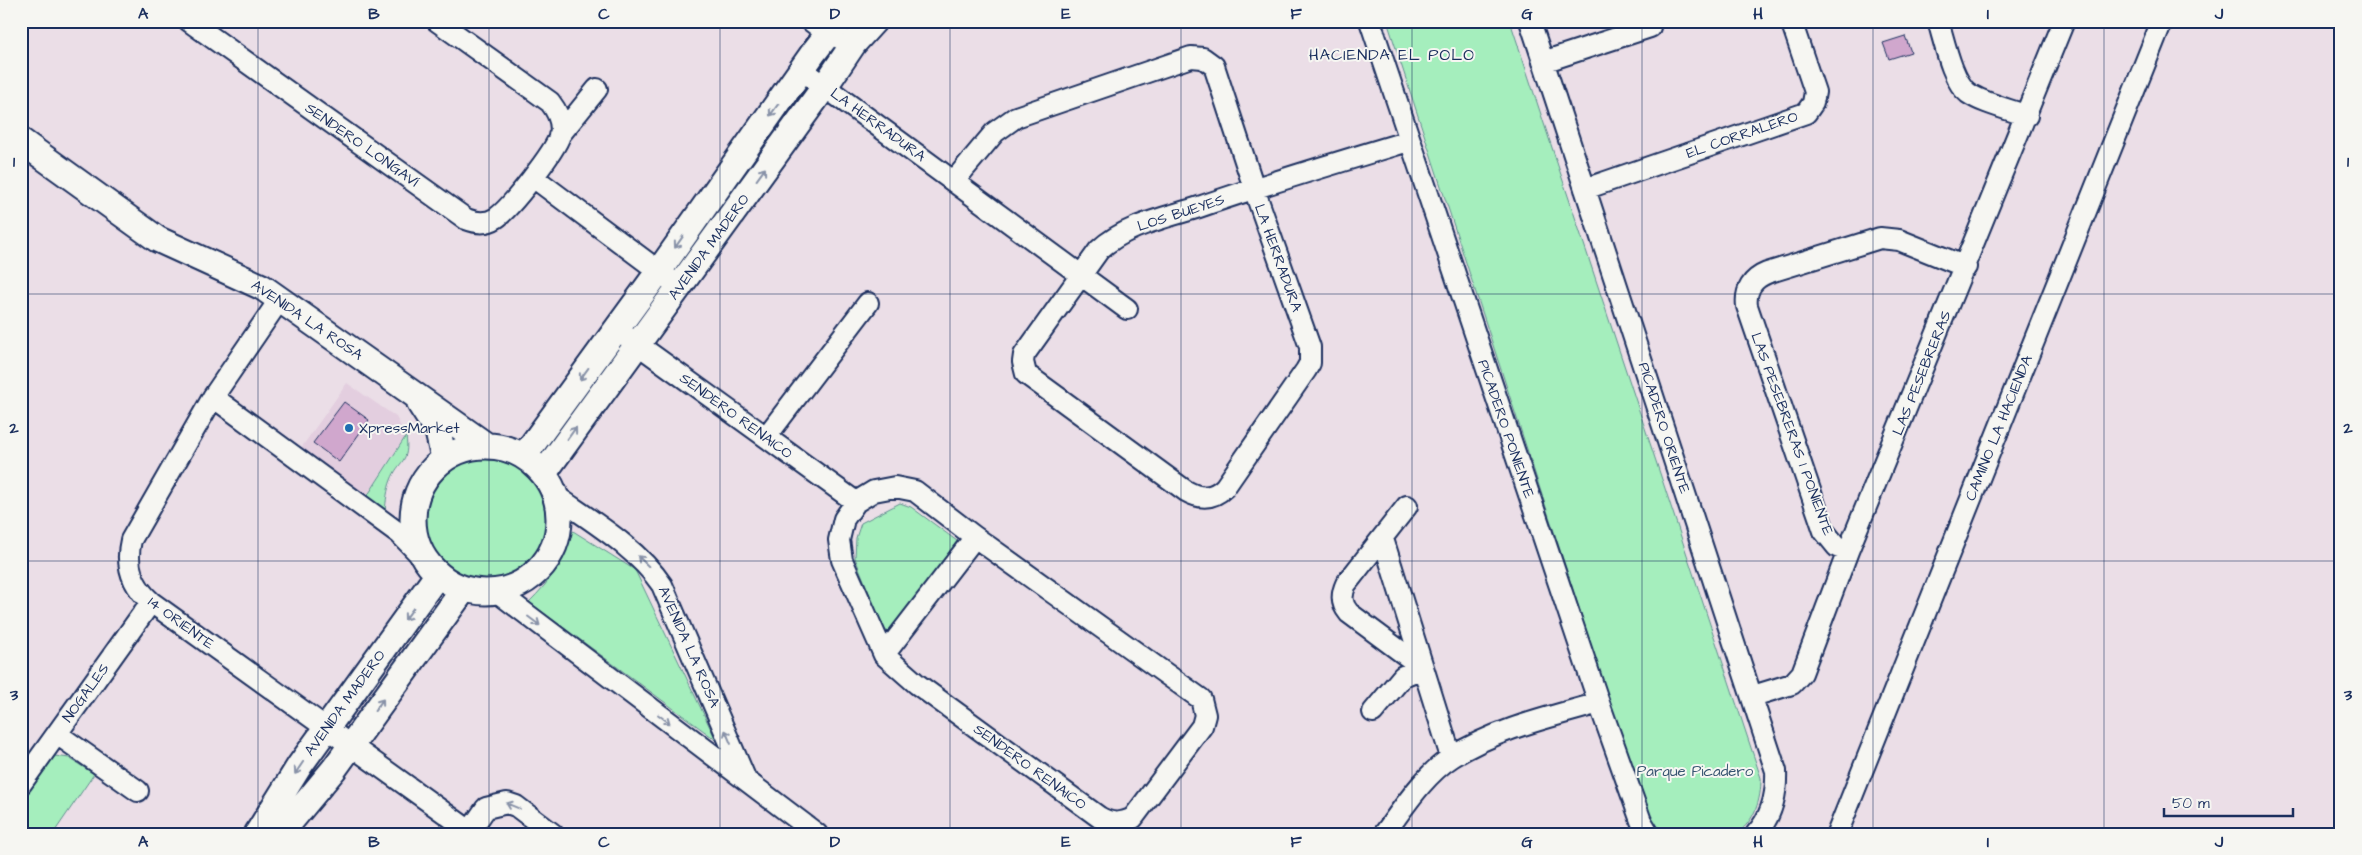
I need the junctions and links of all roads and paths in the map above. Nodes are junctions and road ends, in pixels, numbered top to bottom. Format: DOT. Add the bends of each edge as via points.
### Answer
graph roads {
  1 [pos="189,21"];
  2 [pos="437,21"];
  3 [pos="874,21"];
  4 [pos="1370,21"];
  5 [pos="1530,21"];
  6 [pos="1792,21"];
  7 [pos="1938,21"];
  8 [pos="2064,21"];
  9 [pos="2162,21"];
  10 [pos="1650,27"];
  11 [pos="835,28"];
  12 [pos="1543,62"];
  13 [pos="802,70"];
  14 [pos="825,86"];
  15 [pos="597,89"];
  16 [pos="2027,116"];
  17 [pos="560,136"];
  18 [pos="21,141"];
  19 [pos="1409,141"];
  20 [pos="533,177"];
  21 [pos="954,181"];
  22 [pos="1254,188"];
  23 [pos="1585,188"];
  24 [pos="1966,267"];
  25 [pos="659,271"];
  26 [pos="1080,275"];
  27 [pos="680,287"];
  28 [pos="280,299"];
  29 [pos="868,302"];
  30 [pos="1127,309"];
  31 [pos="616,329"];
  32 [pos="637,344"];
  33 [pos="1026,374"];
  34 [pos="413,394"];
  35 [pos="213,397"];
  36 [pos="766,437"];
  37 [pos="487,446"];
  38 [pos="524,456"];
  39 [pos="444,458"];
  40 [pos="544,473"];
  41 [pos="556,496"];
  42 [pos="856,502"];
  43 [pos="1407,506"];
  44 [pos="975,537"];
  45 [pos="1383,539"];
  46 [pos="1848,552"];
  47 [pos="432,567"];
  48 [pos="464,589"];
  49 [pos="496,591"];
  50 [pos="151,602"];
  51 [pos="884,655"];
  52 [pos="1423,668"];
  53 [pos="1753,696"];
  54 [pos="1599,703"];
  55 [pos="1373,712"];
  56 [pos="327,728"];
  57 [pos="57,734"];
  58 [pos="351,745"];
  59 [pos="1451,757"];
  60 [pos="747,782"];
  61 [pos="21,784"];
  62 [pos="138,791"];
  63 [pos="472,832"];
  64 [pos="257,834"];
  65 [pos="280,834"];
  66 [pos="553,834"];
  67 [pos="817,834"];
  68 [pos="1384,834"];
  69 [pos="1649,834"];
  70 [pos="1756,834"];
  71 [pos="1836,834"];
  1 -- 20 [label="street, SENDERO LONGAVÍ" via="466,219 481,222 496,218"];
  2 -- 17 [label="street" via="550,102 559,117"];
  3 -- 11 [label="street, AVENIDA MADERO"];
  4 -- 19 [label="street, PICADERO PONIENTE"];
  5 -- 12 [label="street, PICADERO ORIENTE"];
  6 -- 23 [label="street, EL CORRALERO" via="1815,92 1813,103 1806,112"];
  7 -- 16 [label="street" via="1956,77 1963,88 1977,97"];
  8 -- 16 [label="street, LAS PESEBRERAS"];
  9 -- 71 [label="street, CAMINO LA HACIENDA"];
  10 -- 12 [label="street"];
  11 -- 13 [label="street, AVENIDA MADERO"];
  11 -- 14 [label="street, AVENIDA MADERO"];
  12 -- 23 [label="street, PICADERO ORIENTE"];
  13 -- 14 [label="street, LA HERRADURA"];
  13 -- 25 [label="street, AVENIDA MADERO, one-way"];
  14 -- 21 [label="street, LA HERRADURA"];
  27 -- 14 [label="street, AVENIDA MADERO, one-way"];
  15 -- 17 [label="street, SENDERO LONGAVÍ"];
  16 -- 24 [label="street, LAS PESEBRERAS"];
  17 -- 20 [label="street, SENDERO LONGAVÍ"];
  18 -- 28 [label="street, AVENIDA LA ROSA" via="157,239 243,277"];
  19 -- 22 [label="street, LOS BUEYES"];
  19 -- 54 [label="street, PICADERO PONIENTE"];
  20 -- 25 [label="street"];
  21 -- 22 [label="street, LA HERRADURA" via="996,132 1016,117 1196,57 1208,60 1214,66"];
  21 -- 26 [label="street, LA HERRADURA"];
  22 -- 26 [label="street, LOS BUEYES" via="1124,232 1099,250"];
  22 -- 33 [label="street, LA HERRADURA" via="1311,355 1306,370 1221,491 1201,498 1186,492"];
  23 -- 53 [label="street, PICADERO ORIENTE"];
  24 -- 46 [label="street, LAS PESEBRERAS"];
  24 -- 46 [label="street, LAS PESEBRERAS 1 PONIENTE" via="1899,240 1880,238 1760,276 1750,287 1747,306 1824,531 1837,547"];
  25 -- 27 [label="street"];
  25 -- 31 [label="street, AVENIDA MADERO"];
  26 -- 30 [label="street, LA HERRADURA"];
  26 -- 33 [label="street, LOS BUEYES" via="1024,355"];
  27 -- 32 [label="street, AVENIDA MADERO"];
  28 -- 34 [label="street, AVENIDA LA ROSA"];
  28 -- 35 [label="street, 14 ORIENTE"];
  29 -- 36 [label="street"];
  31 -- 32 [label="street, SENDERO RENAICO"];
  31 -- 38 [label="street, AVENIDA MADERO, one-way"];
  32 -- 36 [label="street, SENDERO RENAICO"];
  40 -- 32 [label="street, AVENIDA MADERO, one-way"];
  34 -- 37 [label="street, AVENIDA LA ROSA"];
  34 -- 39 [label="street, AVENIDA LA ROSA" via="438,432"];
  35 -- 47 [label="street" via="400,534"];
  35 -- 50 [label="street, 14 ORIENTE" via="131,540 128,558 132,576"];
  36 -- 42 [label="street, SENDERO RENAICO"];
  37 -- 38 [label="street"];
  37 -- 39 [label="street" via="458,451"];
  38 -- 40 [label="street"];
  39 -- 47 [label="street" via="424,480 413,510 414,531"];
  40 -- 41 [label="street"];
  41 -- 49 [label="street" via="559,528 548,559 524,582"];
  60 -- 41 [label="street, AVENIDA LA ROSA, one-way" via="662,585 632,550"];
  42 -- 44 [label="street, SENDERO RENAICO" via="864,495 884,488 905,488 915,491"];
  42 -- 51 [label="street, SENDERO RENAICO" via="840,529 839,550"];
  43 -- 45 [label="street"];
  44 -- 51 [label="street"];
  44 -- 51 [label="street, SENDERO RENAICO" via="1201,698 1205,715 1202,726 1138,812 1133,818 1119,823 1099,818 917,684"];
  45 -- 52 [label="street"];
  45 -- 52 [label="street" via="1346,584 1342,602 1349,613"];
  46 -- 53 [label="street, LAS PESEBRERAS" via="1802,674 1792,684"];
  47 -- 48 [label="street" via="448,582"];
  47 -- 56 [label="street, AVENIDA MADERO, one-way"];
  48 -- 49 [label="street"];
  58 -- 48 [label="street, AVENIDA MADERO, one-way"];
  49 -- 60 [label="street, one-way"];
  50 -- 56 [label="street, 14 ORIENTE"];
  50 -- 57 [label="street, NOGALES"];
  52 -- 55 [label="street" via="1403,676"];
  52 -- 59 [label="street"];
  53 -- 70 [label="street, PICADERO ORIENTE" via="1776,771 1771,810"];
  54 -- 59 [label="street" via="1501,733"];
  54 -- 69 [label="street, PICADERO PONIENTE" via="1641,822"];
  56 -- 58 [label="street, 14 ORIENTE"];
  56 -- 64 [label="street, AVENIDA MADERO, one-way"];
  57 -- 61 [label="street, NOGALES"];
  57 -- 62 [label="street"];
  58 -- 63 [label="street, 14 ORIENTE"];
  58 -- 65 [label="street, AVENIDA MADERO"];
  59 -- 68 [label="street" via="1425,780"];
  60 -- 67 [label="street"];
  66 -- 63 [label="street, one-way" via="516,806 507,803 486,808"];
}
